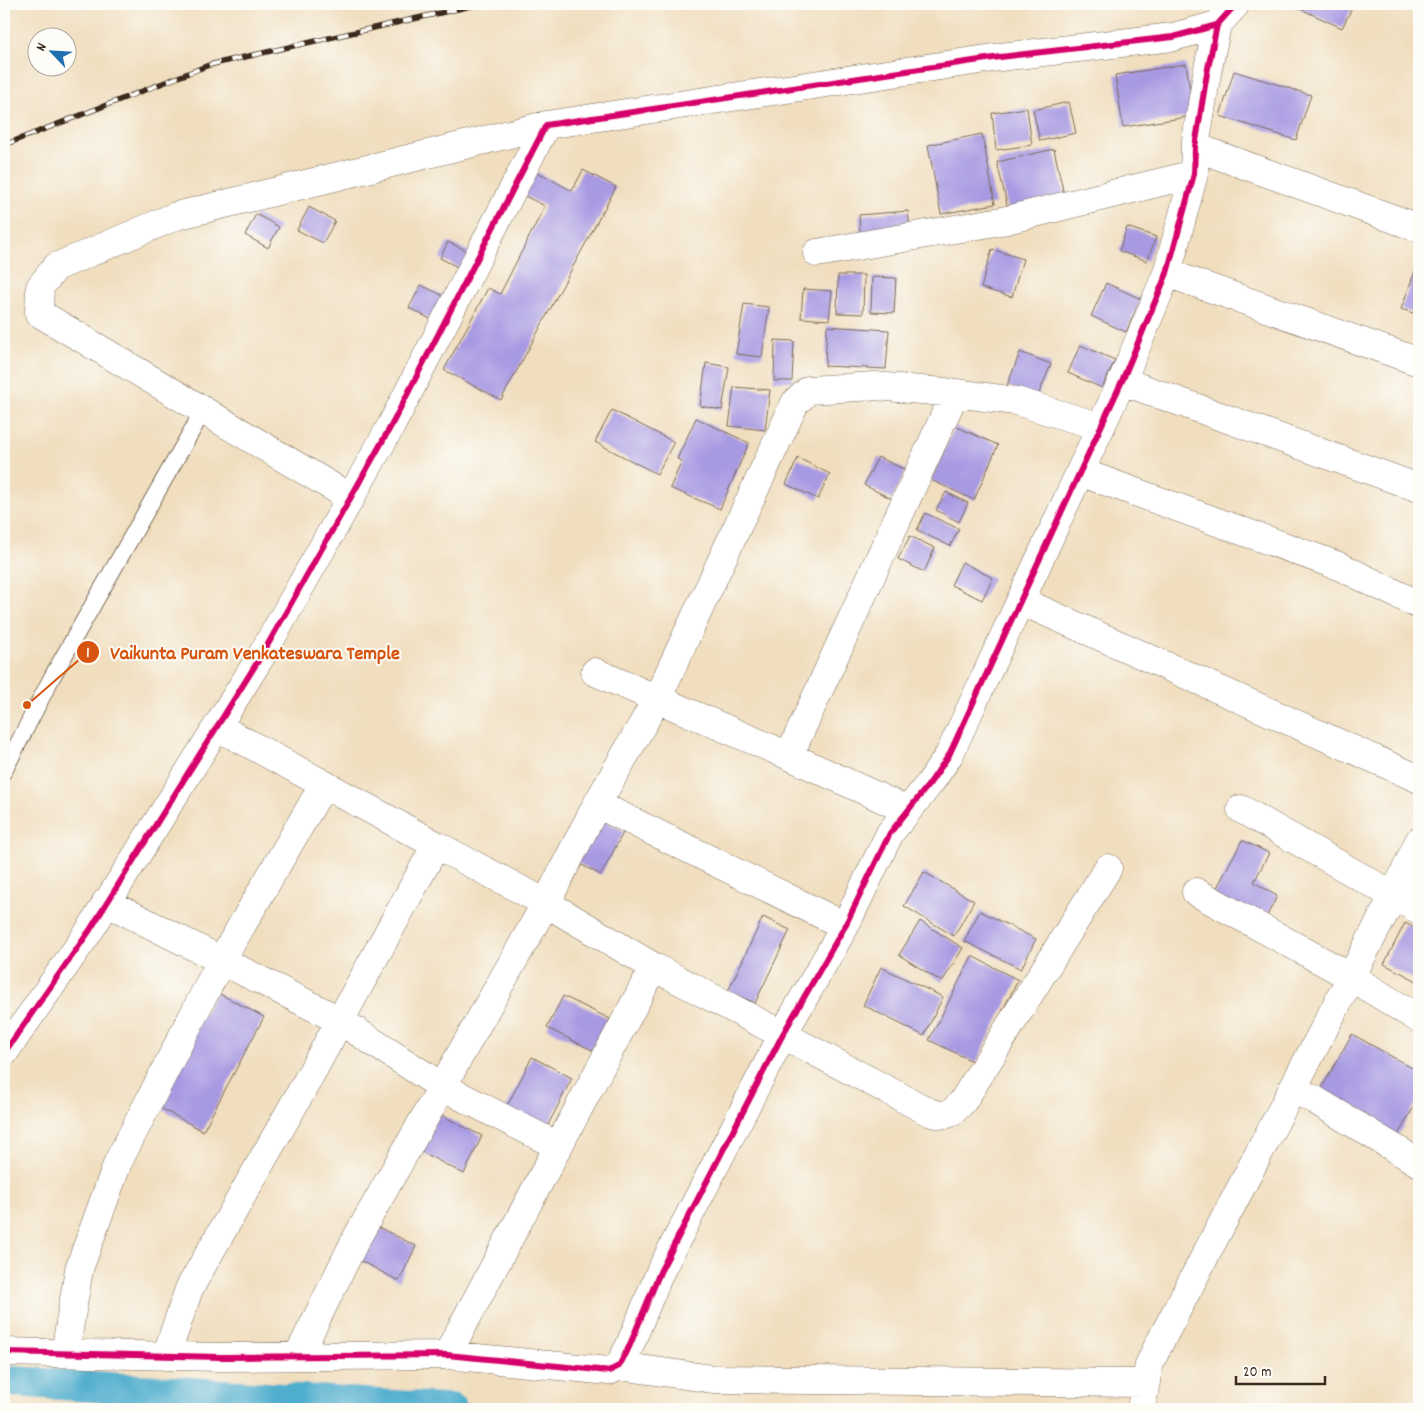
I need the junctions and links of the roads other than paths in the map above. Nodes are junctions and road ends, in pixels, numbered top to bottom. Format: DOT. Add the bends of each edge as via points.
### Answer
graph roads {
  1 [pos="1236,4"];
  2 [pos="1217,25"];
  3 [pos="546,125"];
  4 [pos="1195,161"];
  5 [pos="1419,228"];
  6 [pos="817,254"];
  7 [pos="1167,273"];
  8 [pos="1419,362"];
  9 [pos="1122,381"];
  10 [pos="955,393"];
  11 [pos="203,411"];
  12 [pos="1101,428"];
  13 [pos="1080,472"];
  14 [pos="1419,488"];
  15 [pos="351,498"];
  16 [pos="1022,601"];
  17 [pos="1419,605"];
  18 [pos="596,672"];
  19 [pos="657,699"];
  20 [pos="218,727"];
  21 [pos="789,756"];
  22 [pos="4,771"];
  23 [pos="1419,779"];
  24 [pos="324,784"];
  25 [pos="597,804"];
  26 [pos="1241,809"];
  27 [pos="907,810"];
  28 [pos="1419,841"];
  29 [pos="436,845"];
  30 [pos="1108,868"];
  31 [pos="1196,892"];
  32 [pos="1394,895"];
  33 [pos="106,902"];
  34 [pos="546,903"];
  35 [pos="1419,910"];
  36 [pos="844,926"];
  37 [pos="221,961"];
  38 [pos="654,966"];
  39 [pos="1351,977"];
  40 [pos="1419,1019"];
  41 [pos="339,1020"];
  42 [pos="783,1034"];
  43 [pos="4,1053"];
  44 [pos="441,1086"];
  45 [pos="1292,1089"];
  46 [pos="558,1146"];
  47 [pos="1419,1163"];
  48 [pos="4,1352"];
  49 [pos="65,1353"];
  50 [pos="447,1355"];
  51 [pos="166,1356"];
  52 [pos="298,1356"];
  53 [pos="619,1366"];
  54 [pos="1142,1399"];
  1 -- 2 [label="street"];
  2 -- 3 [label="street" via="1174,37 1000,57"];
  2 -- 4 [label="street"];
  3 -- 11 [label="street" via="176,216 56,267 40,287 39,313"];
  3 -- 15 [label="street"];
  4 -- 5 [label="street"];
  4 -- 6 [label="street" via="1007,220"];
  4 -- 7 [label="street"];
  7 -- 8 [label="street"];
  7 -- 9 [label="street"];
  9 -- 12 [label="street"];
  9 -- 14 [label="street"];
  10 -- 12 [label="street" via="1016,401"];
  10 -- 19 [label="street" via="875,386 810,390 802,395 795,403"];
  10 -- 21 [label="street"];
  11 -- 15 [label="street"];
  11 -- 22 [label="lane" via="57,668"];
  12 -- 13 [label="street"];
  13 -- 16 [label="street"];
  13 -- 17 [label="street" via="1341,567"];
  15 -- 20 [label="street"];
  16 -- 23 [label="street"];
  16 -- 27 [label="street" via="949,755"];
  18 -- 19 [label="street"];
  19 -- 21 [label="street"];
  19 -- 25 [label="street"];
  20 -- 24 [label="street"];
  20 -- 33 [label="street"];
  21 -- 27 [label="street"];
  24 -- 29 [label="street"];
  24 -- 37 [label="street"];
  25 -- 34 [label="street"];
  25 -- 36 [label="street"];
  26 -- 32 [label="street"];
  27 -- 36 [label="street" via="890,833"];
  28 -- 32 [label="street"];
  29 -- 34 [label="street"];
  29 -- 41 [label="street"];
  30 -- 42 [label="street" via="954,1112 942,1116 929,1112"];
  31 -- 39 [label="street"];
  32 -- 35 [label="street"];
  32 -- 39 [label="street"];
  33 -- 37 [label="street"];
  33 -- 43 [label="street"];
  34 -- 38 [label="street"];
  34 -- 44 [label="street"];
  36 -- 42 [label="street"];
  37 -- 41 [label="street"];
  37 -- 49 [label="street" via="118,1162 79,1269"];
  38 -- 42 [label="street"];
  38 -- 46 [label="street"];
  39 -- 40 [label="street"];
  39 -- 45 [label="street"];
  41 -- 44 [label="street"];
  41 -- 51 [label="street" via="188,1289"];
  42 -- 53 [label="street" via="660,1272"];
  44 -- 46 [label="street"];
  44 -- 52 [label="street" via="356,1239"];
  45 -- 47 [label="street"];
  45 -- 54 [label="street" via="1158,1346 1149,1365"];
  46 -- 50 [label="street"];
  48 -- 49 [label="street"];
  49 -- 51 [label="street"];
  50 -- 52 [label="street"];
  50 -- 53 [label="street" via="609,1371"];
  51 -- 52 [label="street"];
  53 -- 54 [label="street" via="713,1379"];
}
